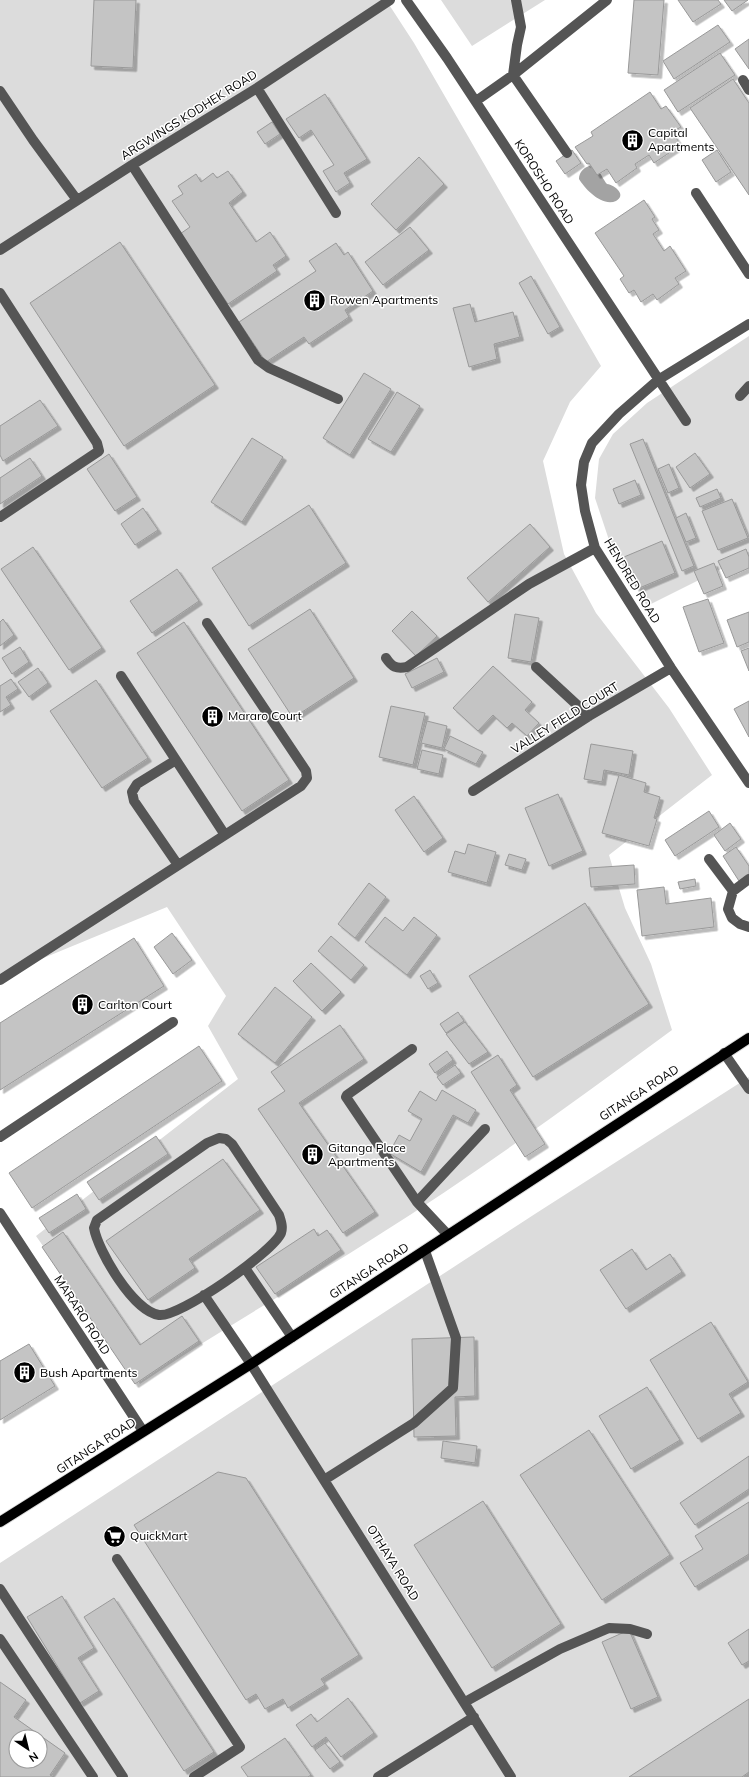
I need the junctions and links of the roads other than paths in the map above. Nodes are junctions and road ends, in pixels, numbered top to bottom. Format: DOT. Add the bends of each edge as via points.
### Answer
graph roads {
  1 [pos="390,0"];
  2 [pos="406,0"];
  3 [pos="516,0"];
  4 [pos="607,0"];
  5 [pos="513,76"];
  6 [pos="743,80"];
  7 [pos="257,88"];
  8 [pos="749,90"];
  9 [pos="0,91"];
  10 [pos="476,101"];
  11 [pos="567,153"];
  12 [pos="132,165"];
  13 [pos="696,193"];
  14 [pos="77,200"];
  15 [pos="336,213"];
  16 [pos="0,250"];
  17 [pos="749,274"];
  18 [pos="0,293"];
  19 [pos="749,324"];
  20 [pos="658,380"];
  21 [pos="749,386"];
  22 [pos="740,396"];
  23 [pos="338,398"];
  24 [pos="686,421"];
  25 [pos="0,517"];
  26 [pos="595,548"];
  27 [pos="207,622"];
  28 [pos="386,658"];
  29 [pos="536,667"];
  30 [pos="671,668"];
  31 [pos="121,676"];
  32 [pos="589,716"];
  33 [pos="176,760"];
  34 [pos="749,783"];
  35 [pos="474,791"];
  36 [pos="225,835"];
  37 [pos="709,859"];
  38 [pos="178,865"];
  39 [pos="749,879"];
  40 [pos="733,892"];
  41 [pos="749,927"];
  42 [pos="0,980"];
  43 [pos="173,1022"];
  44 [pos="749,1038"];
  45 [pos="412,1049"];
  46 [pos="724,1053"];
  47 [pos="749,1089"];
  48 [pos="485,1130"];
  49 [pos="0,1137"];
  50 [pos="417,1202"];
  51 [pos="0,1213"];
  52 [pos="448,1235"];
  53 [pos="425,1250"];
  54 [pos="245,1268"];
  55 [pos="204,1295"];
  56 [pos="292,1337"];
  57 [pos="251,1364"];
  58 [pos="143,1431"];
  59 [pos="324,1480"];
  60 [pos="0,1522"];
  61 [pos="117,1559"];
  62 [pos="0,1589"];
  63 [pos="647,1634"];
  64 [pos="0,1639"];
  65 [pos="465,1702"];
  66 [pos="474,1717"];
  67 [pos="93,1777"];
  68 [pos="123,1777"];
  69 [pos="194,1777"];
  70 [pos="378,1777"];
  71 [pos="511,1777"];
  1 -- 7 [label="street, ARGWINGS KODHEK ROAD"];
  2 -- 10 [label="street, KOROSHO ROAD"];
  3 -- 5 [label="street" via="521,27"];
  4 -- 5 [label="street"];
  5 -- 10 [label="street"];
  5 -- 11 [label="street"];
  6 -- 8 [label="street"];
  7 -- 12 [label="street, ARGWINGS KODHEK ROAD"];
  7 -- 15 [label="street"];
  9 -- 14 [label="street"];
  10 -- 20 [label="street, KOROSHO ROAD"];
  12 -- 14 [label="street, ARGWINGS KODHEK ROAD"];
  12 -- 23 [label="street" via="258,360 269,368"];
  13 -- 17 [label="street"];
  14 -- 16 [label="street, ARGWINGS KODHEK ROAD"];
  18 -- 25 [label="street" via="99,451"];
  19 -- 20 [label="street, HENDRED ROAD"];
  20 -- 24 [label="street, KOROSHO ROAD"];
  20 -- 26 [label="street, HENDRED ROAD" via="619,414 592,443 584,462 581,485"];
  21 -- 22 [label="street"];
  26 -- 28 [label="street" via="529,584 407,667 392,666"];
  26 -- 30 [label="street, HENDRED ROAD"];
  27 -- 36 [label="street" via="306,771 306,778 301,786"];
  29 -- 32 [label="street"];
  30 -- 32 [label="street, VALLEY FIELD COURT"];
  30 -- 34 [label="street, HENDRED ROAD"];
  31 -- 33 [label="street"];
  32 -- 35 [label="street, VALLEY FIELD COURT"];
  33 -- 36 [label="street"];
  33 -- 38 [label="street" via="137,784 132,792 134,801"];
  36 -- 38 [label="street"];
  37 -- 40 [label="street"];
  38 -- 42 [label="street"];
  39 -- 40 [label="street"];
  40 -- 41 [label="street" via="728,909 732,918"];
  43 -- 49 [label="street"];
  44 -- 46 [label="main road, GITANGA ROAD"];
  45 -- 50 [label="street" via="346,1097"];
  46 -- 47 [label="street"];
  46 -- 52 [label="main road, GITANGA ROAD"];
  48 -- 50 [label="street"];
  50 -- 52 [label="street"];
  51 -- 58 [label="street, MARARO ROAD"];
  52 -- 53 [label="main road, GITANGA ROAD"];
  53 -- 56 [label="main road, GITANGA ROAD"];
  53 -- 59 [label="street" via="456,1338 453,1388 414,1423"];
  54 -- 55 [label="street"];
  54 -- 55 [label="street" via="273,1243 281,1232 282,1225 279,1215 232,1144 226,1139 219,1138 207,1143 97,1220 94,1228 100,1249 131,1297 142,1307 160,1315 172,1313"];
  54 -- 56 [label="street"];
  55 -- 57 [label="street, OTHAYA ROAD"];
  56 -- 57 [label="main road, GITANGA ROAD"];
  57 -- 58 [label="main road, GITANGA ROAD"];
  57 -- 59 [label="street, OTHAYA ROAD"];
  58 -- 60 [label="main road, GITANGA ROAD"];
  59 -- 65 [label="street, OTHAYA ROAD"];
  61 -- 69 [label="street" via="240,1747"];
  62 -- 68 [label="street"];
  63 -- 65 [label="street" via="630,1629 609,1628 560,1649"];
  64 -- 67 [label="street"];
  65 -- 66 [label="street, OTHAYA ROAD"];
  66 -- 70 [label="street"];
  66 -- 71 [label="street, OTHAYA ROAD"];
}
